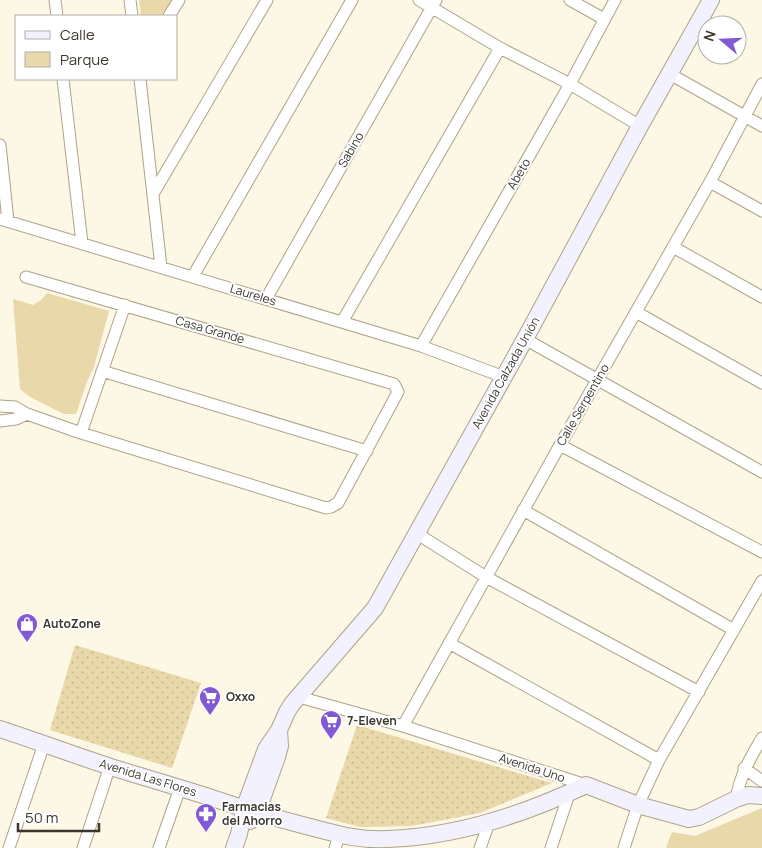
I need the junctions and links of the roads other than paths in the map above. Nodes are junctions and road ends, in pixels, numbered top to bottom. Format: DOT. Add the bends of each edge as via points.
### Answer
graph roads {
  1 [pos="55,0"];
  2 [pos="130,0"];
  3 [pos="179,0"];
  4 [pos="267,0"];
  5 [pos="352,0"];
  6 [pos="419,0"];
  7 [pos="570,0"];
  8 [pos="614,0"];
  9 [pos="711,0"];
  10 [pos="434,4"];
  11 [pos="56,15"];
  12 [pos="132,15"];
  13 [pos="170,15"];
  14 [pos="604,18"];
  15 [pos="500,48"];
  16 [pos="670,74"];
  17 [pos="64,80"];
  18 [pos="140,80"];
  19 [pos="570,84"];
  20 [pos="762,84"];
  21 [pos="744,116"];
  22 [pos="640,126"];
  23 [pos="762,126"];
  24 [pos="0,145"];
  25 [pos="710,182"];
  26 [pos="153,194"];
  27 [pos="762,211"];
  28 [pos="4,220"];
  29 [pos="82,243"];
  30 [pos="673,247"];
  31 [pos="161,267"];
  32 [pos="193,276"];
  33 [pos="26,277"];
  34 [pos="762,297"];
  35 [pos="266,299"];
  36 [pos="125,305"];
  37 [pos="636,312"];
  38 [pos="342,322"];
  39 [pos="525,339"];
  40 [pos="420,346"];
  41 [pos="102,371"];
  42 [pos="504,377"];
  43 [pos="598,379"];
  44 [pos="762,383"];
  45 [pos="0,406"];
  46 [pos="27,414"];
  47 [pos="0,421"];
  48 [pos="81,433"];
  49 [pos="560,445"];
  50 [pos="367,451"];
  51 [pos="762,472"];
  52 [pos="523,510"];
  53 [pos="416,533"];
  54 [pos="762,552"];
  55 [pos="486,576"];
  56 [pos="762,581"];
  57 [pos="734,630"];
  58 [pos="449,643"];
  59 [pos="699,692"];
  60 [pos="299,696"];
  61 [pos="403,726"];
  62 [pos="0,729"];
  63 [pos="762,738"];
  64 [pos="44,744"];
  65 [pos="659,760"];
  66 [pos="110,766"];
  67 [pos="744,768"];
  68 [pos="762,781"];
  69 [pos="586,785"];
  70 [pos="180,788"];
  71 [pos="569,794"];
  72 [pos="762,796"];
  73 [pos="736,799"];
  74 [pos="638,805"];
  75 [pos="250,811"];
  76 [pos="489,823"];
  77 [pos="237,841"];
  78 [pos="337,842"];
  79 [pos="407,843"];
  80 [pos="9,848"];
  81 [pos="83,848"];
  82 [pos="159,848"];
  83 [pos="480,848"];
  84 [pos="551,848"];
  85 [pos="624,848"];
  1 -- 11 [label="street"];
  2 -- 12 [label="street"];
  3 -- 13 [label="street"];
  4 -- 26 [label="street"];
  5 -- 32 [label="street"];
  6 -- 10 [label="street"];
  7 -- 14 [label="street"];
  8 -- 14 [label="street, Abeto"];
  9 -- 16 [label="street, Avenida Calzada Unión"];
  10 -- 15 [label="street"];
  10 -- 35 [label="street, Sabino"];
  14 -- 19 [label="street, Abeto"];
  15 -- 19 [label="street"];
  15 -- 38 [label="street"];
  16 -- 21 [label="street"];
  16 -- 22 [label="street, Avenida Calzada Unión"];
  17 -- 29 [label="street"];
  18 -- 26 [label="street"];
  19 -- 22 [label="street"];
  19 -- 40 [label="street, Abeto"];
  20 -- 21 [label="street, Calle Serpentino"];
  21 -- 23 [label="street"];
  21 -- 25 [label="street, Calle Serpentino"];
  22 -- 39 [label="street, Avenida Calzada Unión"];
  24 -- 28 [label="street"];
  25 -- 27 [label="street"];
  25 -- 30 [label="street, Calle Serpentino"];
  26 -- 31 [label="street"];
  28 -- 29 [label="street, Laureles"];
  29 -- 31 [label="street, Laureles"];
  30 -- 34 [label="street"];
  30 -- 37 [label="street, Calle Serpentino"];
  31 -- 32 [label="street, Laureles"];
  32 -- 35 [label="street, Laureles"];
  33 -- 36 [label="street, Casa Grande"];
  35 -- 38 [label="street, Laureles"];
  36 -- 41 [label="street"];
  36 -- 50 [label="street, Casa Grande" via="394,384 397,396"];
  37 -- 43 [label="street, Calle Serpentino"];
  37 -- 44 [label="street"];
  38 -- 40 [label="street, Laureles"];
  39 -- 42 [label="street, Avenida Calzada Unión"];
  39 -- 43 [label="street"];
  40 -- 42 [label="street, Laureles"];
  41 -- 48 [label="street"];
  41 -- 50 [label="street"];
  42 -- 53 [label="street, Avenida Calzada Unión"];
  43 -- 49 [label="street, Calle Serpentino"];
  43 -- 51 [label="street"];
  45 -- 46 [label="street" via="16,407"];
  46 -- 47 [label="street"];
  46 -- 48 [label="street"];
  48 -- 50 [label="street" via="326,508 338,503"];
  49 -- 52 [label="street, Calle Serpentino"];
  49 -- 54 [label="street"];
  52 -- 55 [label="street, Calle Serpentino"];
  52 -- 57 [label="street"];
  53 -- 55 [label="street"];
  53 -- 60 [label="street, Avenida Calzada Unión" via="370,614"];
  55 -- 58 [label="street, Calle Serpentino"];
  55 -- 59 [label="street"];
  56 -- 57 [label="street"];
  57 -- 59 [label="street"];
  58 -- 61 [label="street, Calle Serpentino"];
  58 -- 65 [label="street"];
  59 -- 65 [label="street"];
  60 -- 61 [label="street, Avenida Uno"];
  60 -- 75 [label="street, Avenida Calzada Unión" via="266,749"];
  61 -- 69 [label="street, Avenida Uno"];
  62 -- 64 [label="street, Avenida Las Flores"];
  63 -- 67 [label="street"];
  64 -- 66 [label="street, Avenida Las Flores"];
  64 -- 80 [label="street"];
  65 -- 74 [label="street"];
  66 -- 70 [label="street, Avenida Las Flores"];
  66 -- 81 [label="street"];
  67 -- 68 [label="street"];
  67 -- 73 [label="street"];
  69 -- 71 [label="street, Avenida Las Flores"];
  69 -- 74 [label="street, Avenida Uno"];
  70 -- 75 [label="street, Avenida Las Flores"];
  70 -- 82 [label="street"];
  71 -- 76 [label="street, Avenida Las Flores"];
  71 -- 84 [label="street"];
  72 -- 73 [label="street, Avenida Uno" via="748,795"];
  73 -- 74 [label="street, Avenida Uno" via="694,819"];
  74 -- 85 [label="street"];
  75 -- 77 [label="street, Avenida Calzada Unión"];
  75 -- 78 [label="street, Avenida Las Flores"];
  76 -- 79 [label="street, Avenida Las Flores"];
  76 -- 83 [label="street"];
  78 -- 79 [label="street, Avenida Las Flores" via="380,839"];
}
